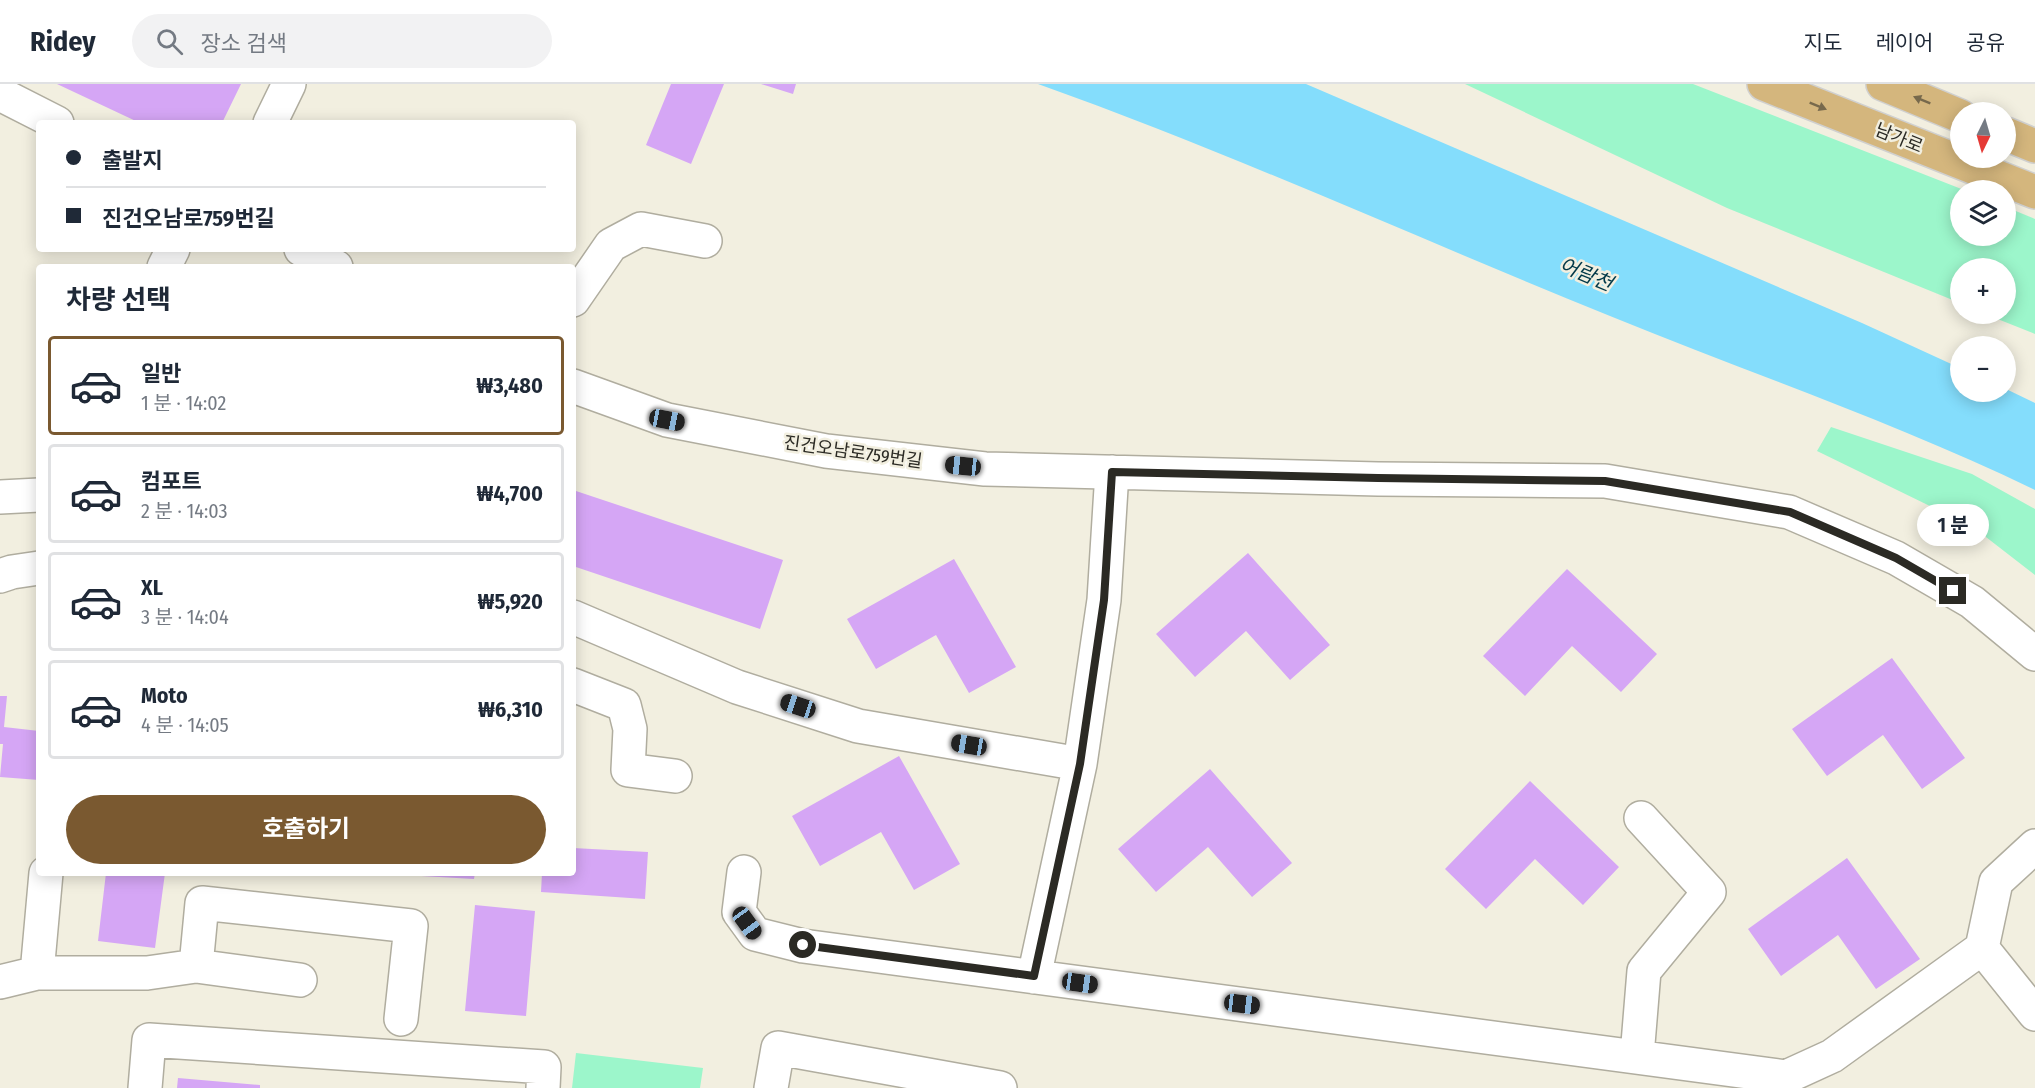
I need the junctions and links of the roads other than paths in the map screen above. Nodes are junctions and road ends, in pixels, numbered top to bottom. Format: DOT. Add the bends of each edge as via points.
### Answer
graph roads {
  1 [pos="289,84"];
  2 [pos="1764,84"];
  3 [pos="1883,84"];
  4 [pos="0,94"];
  5 [pos="1950,112"];
  6 [pos="51,120"];
  7 [pos="271,120"];
  8 [pos="2016,138"];
  9 [pos="2035,146"];
  10 [pos="2035,192"];
  11 [pos="705,241"];
  12 [pos="307,252"];
  13 [pos="330,264"];
  14 [pos="576,296"];
  15 [pos="576,387"];
  16 [pos="1112,472"];
  17 [pos="36,495"];
  18 [pos="0,496"];
  19 [pos="36,568"];
  20 [pos="0,576"];
  21 [pos="576,618"];
  22 [pos="2035,654"];
  23 [pos="576,686"];
  24 [pos="1080,764"];
  25 [pos="675,776"];
  26 [pos="1641,818"];
  27 [pos="2035,846"];
  28 [pos="744,872"];
  29 [pos="46,876"];
  30 [pos="1982,948"];
  31 [pos="196,966"];
  32 [pos="37,973"];
  33 [pos="1034,976"];
  34 [pos="300,980"];
  35 [pos="0,982"];
  36 [pos="2035,1014"];
  37 [pos="401,1019"];
  38 [pos="1636,1056"];
  39 [pos="146,1088"];
  40 [pos="543,1088"];
  41 [pos="771,1088"];
  42 [pos="1000,1088"];
  1 -- 7 [label="street"];
  2 -- 10 [label="main road, 남가로, one-way"];
  5 -- 3 [label="main road, one-way"];
  4 -- 6 [label="street"];
  8 -- 9 [label="main road"];
  11 -- 14 [label="street" via="641,229 611,245"];
  12 -- 13 [label="street"];
  15 -- 16 [label="street, 진건오남로759번길" via="667,420 826,451 986,469"];
  16 -- 22 [label="street, 진건오남로759번길" via="1605,481 1790,512 1896,558 1972,602"];
  16 -- 24 [label="street" via="1104,600"];
  17 -- 18 [label="street"];
  19 -- 20 [label="street"];
  21 -- 24 [label="street" via="737,687 858,726"];
  23 -- 25 [label="street" via="624,705 630,729 628,770"];
  24 -- 33 [label="street"];
  26 -- 38 [label="street" via="1709,892 1644,971"];
  27 -- 30 [label="street" via="1996,882"];
  28 -- 33 [label="street" via="740,912 755,934 803,945"];
  29 -- 32 [label="street"];
  30 -- 36 [label="street"];
  30 -- 38 [label="street" via="1832,1056 1786,1077"];
  31 -- 32 [label="street" via="147,973"];
  31 -- 34 [label="street"];
  31 -- 37 [label="street" via="202,903 411,926"];
  32 -- 35 [label="street"];
  33 -- 38 [label="street"];
  39 -- 40 [label="street" via="149,1040 544,1067"];
  41 -- 42 [label="street" via="778,1048"];
}
